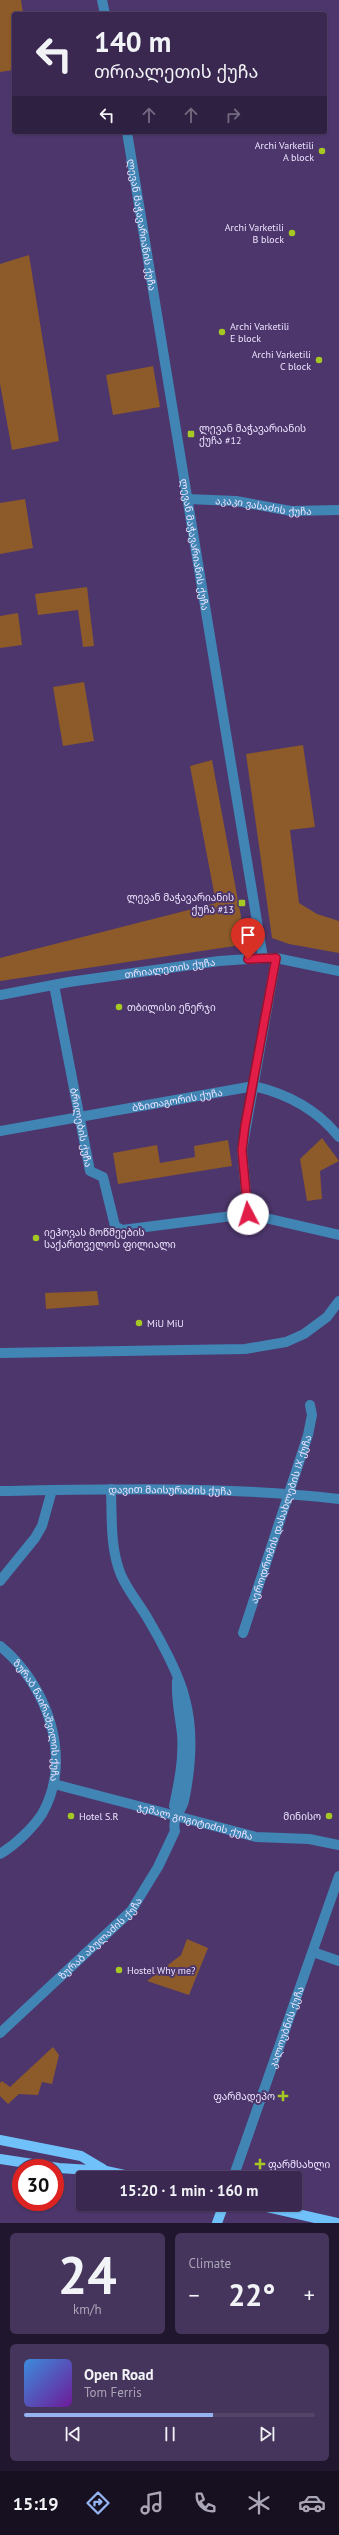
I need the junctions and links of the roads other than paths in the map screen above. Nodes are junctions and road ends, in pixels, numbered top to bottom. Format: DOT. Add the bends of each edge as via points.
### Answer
graph roads {
  1 [pos="102,0"];
  2 [pos="109,0"];
  3 [pos="105,12"];
  4 [pos="110,12"];
  5 [pos="127,134"];
  6 [pos="187,499"];
  7 [pos="339,510"];
  8 [pos="263,958"];
  9 [pos="276,958"];
  10 [pos="339,971"];
  11 [pos="54,985"];
  12 [pos="0,995"];
  13 [pos="254,1086"];
  14 [pos="80,1116"];
  15 [pos="0,1131"];
  16 [pos="339,1137"];
  17 [pos="248,1214"];
  18 [pos="339,1235"];
  19 [pos="339,1301"];
  20 [pos="0,1353"];
  21 [pos="310,1405"];
  22 [pos="111,1489"];
  23 [pos="52,1490"];
  24 [pos="0,1491"];
  25 [pos="289,1493"];
  26 [pos="339,1499"];
  27 [pos="0,1581"];
  28 [pos="243,1633"];
  29 [pos="0,1646"];
  30 [pos="54,1784"];
  31 [pos="176,1818"];
  32 [pos="339,1845"];
  33 [pos="0,1854"];
  34 [pos="339,1876"];
  35 [pos="313,1952"];
  36 [pos="339,1961"];
  37 [pos="0,2025"];
  38 [pos="0,2033"];
  39 [pos="0,2140"];
  40 [pos="0,2159"];
  41 [pos="106,2171"];
  42 [pos="235,2171"];
  43 [pos="221,2211"];
  44 [pos="284,2211"];
  45 [pos="217,2223"];
  46 [pos="336,2223"];
  1 -- 3 [label="street"];
  2 -- 4 [label="street"];
  5 -- 6 [label="street, ლევან მაჭავარიანის ქუჩა"];
  6 -- 7 [label="street, აკაკი ვასაძის ქუჩა" via="236,501 291,511"];
  6 -- 8 [label="street, ლევან მაჭავარიანის ქუჩა"];
  8 -- 9 [label="street, თრიალეთის ქუჩა"];
  8 -- 11 [label="street, თრიალეთის ქუჩა" via="219,961"];
  9 -- 10 [label="street, თრიალეთის ქუჩა"];
  9 -- 13 [label="street"];
  11 -- 12 [label="street, თრიალეთის ქუჩა"];
  11 -- 14 [label="street, ბრილების ქუჩა"];
  13 -- 14 [label="street, ბზითაგორის ქუჩა"];
  13 -- 16 [label="street, ბზითაგორის ქუჩა" via="286,1095 300,1102"];
  13 -- 17 [label="street" via="242,1150"];
  14 -- 15 [label="street, ბზითაგორის ქუჩა"];
  14 -- 17 [label="street, ბრილების ქუჩა" via="90,1171 103,1177 115,1226 122,1230"];
  17 -- 18 [label="street, ბრილების ქუჩა"];
  19 -- 20 [label="street" via="327,1317 304,1334 286,1342 245,1349"];
  21 -- 25 [label="street, აეროდრომის დასახლების IX ქუჩა" via="310,1426"];
  22 -- 23 [label="street, დავით მაისურაძის ქუჩა"];
  22 -- 25 [label="street, დავით მაისურაძის ქუჩა"];
  22 -- 31 [label="street, ზურაბ აბულაძის ქუჩა" via="114,1554 122,1576 149,1620 185,1698 190,1771 182,1807"];
  23 -- 24 [label="street, დავით მაისურაძის ქუჩა"];
  23 -- 27 [label="street" via="42,1526"];
  25 -- 26 [label="street, დავით მაისურაძის ქუჩა"];
  25 -- 28 [label="street, აეროდრომის დასახლების IX ქუჩა"];
  29 -- 30 [label="street, ზურაბ ნაირაშვილის ქუჩა" via="37,1687 49,1714 55,1741"];
  30 -- 31 [label="street, ჯემალ გოგიტიძის ქუჩა"];
  30 -- 33 [label="street, ზურაბ ნაირაშვილის ქუჩა" via="41,1814 24,1834"];
  31 -- 32 [label="street, ჯემალ გოგიტიძის ქუჩა" via="256,1837 309,1839"];
  31 -- 37 [label="street, ზურაბ აბულაძის ქუჩა" via="126,1909"];
  31 -- 38 [label="street, ზურაბ აბულაძის ქუჩა" via="175,1831 158,1867 131,1911"];
  34 -- 35 [label="street, კალოუბნის ქუჩა"];
  35 -- 36 [label="street"];
  35 -- 42 [label="street, კალოუბნის ქუჩა"];
  39 -- 41 [label="main road" via="81,2156"];
  40 -- 41 [label="main road" via="59,2168"];
  43 -- 45 [label="main road"];
  44 -- 46 [label="main road"];
}
